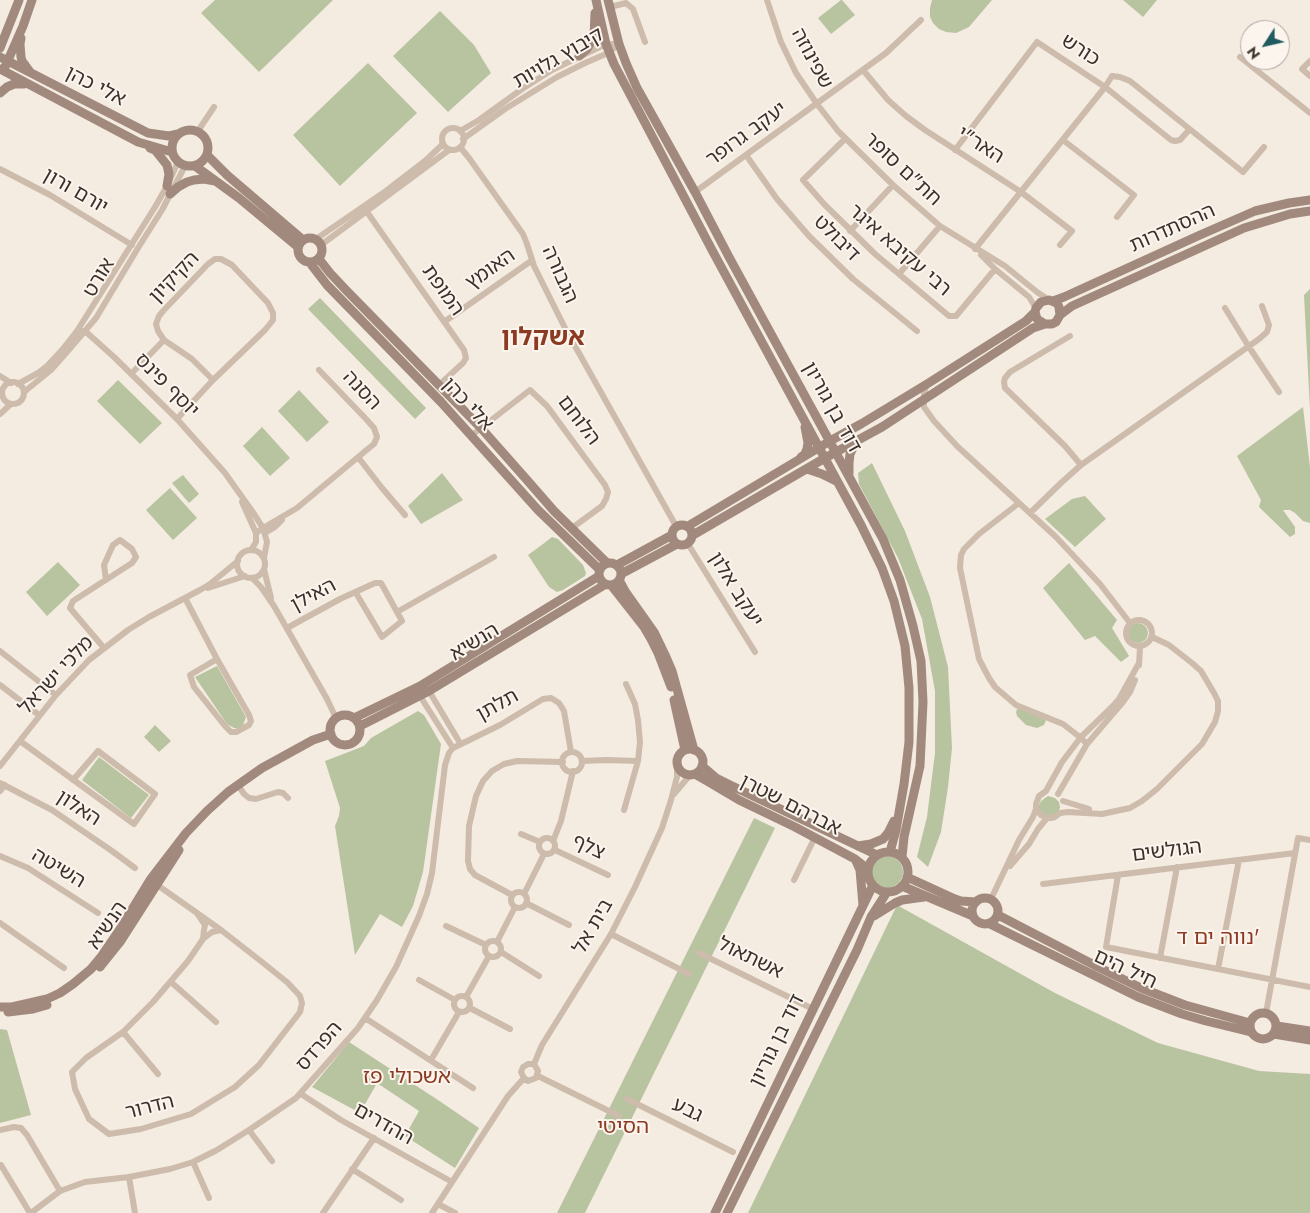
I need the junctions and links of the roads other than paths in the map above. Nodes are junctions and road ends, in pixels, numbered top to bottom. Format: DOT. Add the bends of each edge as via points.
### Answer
graph roads {
  1 [pos="19,0"];
  2 [pos="32,0"];
  3 [pos="596,0"];
  4 [pos="767,0"];
  5 [pos="609,4"];
  6 [pos="14,14"];
  7 [pos="921,20"];
  8 [pos="23,26"];
  9 [pos="0,35"];
  10 [pos="645,42"];
  11 [pos="619,44"];
  12 [pos="0,48"];
  13 [pos="607,48"];
  14 [pos="579,56"];
  15 [pos="4,60"];
  16 [pos="1310,61"];
  17 [pos="863,70"];
  18 [pos="1256,70"];
  19 [pos="1,72"];
  20 [pos="34,76"];
  21 [pos="1310,76"];
  22 [pos="32,86"];
  23 [pos="1105,87"];
  24 [pos="0,93"];
  25 [pos="817,104"];
  26 [pos="214,107"];
  27 [pos="1310,113"];
  28 [pos="1189,130"];
  29 [pos="198,131"];
  30 [pos="460,131"];
  31 [pos="178,134"];
  32 [pos="464,139"];
  33 [pos="845,139"];
  34 [pos="1063,140"];
  35 [pos="138,142"];
  36 [pos="443,144"];
  37 [pos="1264,146"];
  38 [pos="460,147"];
  39 [pos="449,150"];
  40 [pos="955,150"];
  41 [pos="172,152"];
  42 [pos="207,155"];
  43 [pos="746,155"];
  44 [pos="182,164"];
  45 [pos="195,166"];
  46 [pos="0,169"];
  47 [pos="218,181"];
  48 [pos="893,185"];
  49 [pos="169,190"];
  50 [pos="695,192"];
  51 [pos="1021,192"];
  52 [pos="1310,200"];
  53 [pos="1310,211"];
  54 [pos="367,212"];
  55 [pos="1117,217"];
  56 [pos="940,226"];
  57 [pos="850,231"];
  58 [pos="319,242"];
  59 [pos="300,244"];
  60 [pos="132,245"];
  61 [pos="1060,245"];
  62 [pos="975,249"];
  63 [pos="319,259"];
  64 [pos="531,261"];
  65 [pos="310,263"];
  66 [pos="995,269"];
  67 [pos="899,274"];
  68 [pos="1051,300"];
  69 [pos="1262,306"];
  70 [pos="1225,308"];
  71 [pos="1036,310"];
  72 [pos="1060,315"];
  73 [pos="444,322"];
  74 [pos="1045,324"];
  75 [pos="76,331"];
  76 [pos="85,331"];
  77 [pos="917,331"];
  78 [pos="1070,336"];
  79 [pos="164,340"];
  80 [pos="1249,347"];
  81 [pos="319,370"];
  82 [pos="131,374"];
  83 [pos="0,376"];
  84 [pos="213,380"];
  85 [pos="14,383"];
  86 [pos="927,384"];
  87 [pos="439,385"];
  88 [pos="24,392"];
  89 [pos="1279,392"];
  90 [pos="2,395"];
  91 [pos="924,401"];
  92 [pos="11,404"];
  93 [pos="0,414"];
  94 [pos="177,419"];
  95 [pos="804,420"];
  96 [pos="821,426"];
  97 [pos="480,428"];
  98 [pos="845,432"];
  99 [pos="472,435"];
  100 [pos="830,441"];
  101 [pos="856,442"];
  102 [pos="819,448"];
  103 [pos="836,452"];
  104 [pos="358,457"];
  105 [pos="824,458"];
  106 [pos="796,462"];
  107 [pos="1081,466"];
  108 [pos="807,468"];
  109 [pos="225,473"];
  110 [pos="849,476"];
  111 [pos="837,482"];
  112 [pos="1019,503"];
  113 [pos="1030,513"];
  114 [pos="405,515"];
  115 [pos="688,526"];
  116 [pos="572,528"];
  117 [pos="264,531"];
  118 [pos="674,531"];
  119 [pos="256,534"];
  120 [pos="693,535"];
  121 [pos="677,544"];
  122 [pos="688,544"];
  123 [pos="251,550"];
  124 [pos="494,557"];
  125 [pos="264,558"];
  126 [pos="238,561"];
  127 [pos="607,563"];
  128 [pos="617,565"];
  129 [pos="264,569"];
  130 [pos="600,573"];
  131 [pos="248,577"];
  132 [pos="106,580"];
  133 [pos="614,581"];
  134 [pos="200,590"];
  135 [pos="356,593"];
  136 [pos="185,598"];
  137 [pos="274,606"];
  138 [pos="397,612"];
  139 [pos="1130,623"];
  140 [pos="287,628"];
  141 [pos="1152,637"];
  142 [pos="1140,647"];
  143 [pos="104,648"];
  144 [pos="0,652"];
  145 [pos="755,652"];
  146 [pos="217,659"];
  147 [pos="1139,663"];
  148 [pos="626,684"];
  149 [pos="0,685"];
  150 [pos="420,691"];
  151 [pos="429,691"];
  152 [pos="56,695"];
  153 [pos="39,715"];
  154 [pos="336,718"];
  155 [pos="354,718"];
  156 [pos="360,726"];
  157 [pos="331,734"];
  158 [pos="1081,737"];
  159 [pos="20,742"];
  160 [pos="460,743"];
  161 [pos="1087,744"];
  162 [pos="453,748"];
  163 [pos="690,750"];
  164 [pos="571,752"];
  165 [pos="638,761"];
  166 [pos="563,762"];
  167 [pos="582,762"];
  168 [pos="0,766"];
  169 [pos="702,766"];
  170 [pos="678,767"];
  171 [pos="573,771"];
  172 [pos="692,775"];
  173 [pos="73,780"];
  174 [pos="238,785"];
  175 [pos="2,787"];
  176 [pos="1046,791"];
  177 [pos="1058,794"];
  178 [pos="288,798"];
  179 [pos="671,800"];
  180 [pos="1063,801"];
  181 [pos="1036,809"];
  182 [pos="624,810"];
  183 [pos="899,810"];
  184 [pos="1060,813"];
  185 [pos="1102,814"];
  186 [pos="1047,818"];
  187 [pos="521,834"];
  188 [pos="815,837"];
  189 [pos="1310,840"];
  190 [pos="553,841"];
  191 [pos="540,842"];
  192 [pos="857,846"];
  193 [pos="554,850"];
  194 [pos="890,852"];
  195 [pos="1295,853"];
  196 [pos="544,854"];
  197 [pos="877,855"];
  198 [pos="0,856"];
  199 [pos="902,857"];
  200 [pos="855,859"];
  201 [pos="1239,860"];
  202 [pos="135,868"];
  203 [pos="1177,868"];
  204 [pos="868,869"];
  205 [pos="1005,873"];
  206 [pos="608,875"];
  207 [pos="1118,875"];
  208 [pos="907,877"];
  209 [pos="794,880"];
  210 [pos="154,883"];
  211 [pos="1042,884"];
  212 [pos="873,885"];
  213 [pos="902,886"];
  214 [pos="887,892"];
  215 [pos="524,894"];
  216 [pos="512,895"];
  217 [pos="928,897"];
  218 [pos="991,899"];
  219 [pos="976,902"];
  220 [pos="526,903"];
  221 [pos="863,906"];
  222 [pos="515,907"];
  223 [pos="98,914"];
  224 [pos="197,914"];
  225 [pos="998,915"];
  226 [pos="973,916"];
  227 [pos="871,917"];
  228 [pos="0,923"];
  229 [pos="990,924"];
  230 [pos="569,925"];
  231 [pos="446,926"];
  232 [pos="221,930"];
  233 [pos="611,934"];
  234 [pos="203,939"];
  235 [pos="497,942"];
  236 [pos="486,945"];
  237 [pos="500,952"];
  238 [pos="699,953"];
  239 [pos="489,956"];
  240 [pos="1160,958"];
  241 [pos="64,968"];
  242 [pos="1218,969"];
  243 [pos="689,974"];
  244 [pos="539,976"];
  245 [pos="419,980"];
  246 [pos="1272,980"];
  247 [pos="171,982"];
  248 [pos="1310,987"];
  249 [pos="466,997"];
  250 [pos="455,1000"];
  251 [pos="0,1007"];
  252 [pos="470,1008"];
  253 [pos="813,1009"];
  254 [pos="458,1012"];
  255 [pos="0,1013"];
  256 [pos="1266,1013"];
  257 [pos="365,1018"];
  258 [pos="216,1022"];
  259 [pos="1251,1027"];
  260 [pos="510,1029"];
  261 [pos="1275,1030"];
  262 [pos="1310,1031"];
  263 [pos="123,1032"];
  264 [pos="1310,1040"];
  265 [pos="431,1060"];
  266 [pos="534,1064"];
  267 [pos="158,1074"];
  268 [pos="538,1076"];
  269 [pos="524,1078"];
  270 [pos="474,1088"];
  271 [pos="301,1094"];
  272 [pos="627,1100"];
  273 [pos="619,1116"];
  274 [pos="0,1130"];
  275 [pos="249,1130"];
  276 [pos="374,1138"];
  277 [pos="733,1152"];
  278 [pos="272,1161"];
  279 [pos="192,1162"];
  280 [pos="1,1166"];
  281 [pos="352,1169"];
  282 [pos="130,1177"];
  283 [pos="452,1182"];
  284 [pos="60,1191"];
  285 [pos="209,1198"];
  286 [pos="401,1200"];
  287 [pos="438,1204"];
  288 [pos="30,1213"];
  289 [pos="135,1213"];
  290 [pos="323,1213"];
  291 [pos="432,1213"];
  292 [pos="455,1213"];
  293 [pos="715,1213"];
  294 [pos="727,1213"];
  1 -- 6 [label="street"];
  2 -- 8 [label="street"];
  3 -- 13 [label="street, דוד בן גוריון"];
  3 -- 14 [label="street" via="594,37"];
  4 -- 25 [label="street, שפינוזה" via="781,42 796,73"];
  5 -- 10 [label="street" via="626,3 633,9"];
  5 -- 11 [label="street, דוד בן גוריון"];
  6 -- 9 [label="street"];
  6 -- 12 [label="street"];
  7 -- 17 [label="street, יעקב גרופר"];
  8 -- 15 [label="street"];
  8 -- 20 [label="street" via="21,57"];
  11 -- 13 [label="street, קיבוץ גלויות"];
  11 -- 50 [label="street, דוד בן גוריון" via="637,88"];
  13 -- 14 [label="street, קיבוץ גלויות"];
  13 -- 32 [label="street, קיבוץ גלויות" via="505,109"];
  13 -- 95 [label="street, דוד בן גוריון"];
  14 -- 30 [label="street, קיבוץ גלויות"];
  15 -- 19 [label="street"];
  15 -- 20 [label="street, אלי כהן"];
  16 -- 21 [label="street" via="1302,69"];
  17 -- 25 [label="street, יעקב גרופר"];
  17 -- 40 [label="street, האר\"י" via="906,116"];
  18 -- 27 [label="street"];
  19 -- 22 [label="street, אלי כהן"];
  20 -- 31 [label="street, אלי כהן" via="148,133"];
  22 -- 24 [label="street" via="14,84"];
  22 -- 35 [label="street, אלי כהן"];
  23 -- 28 [label="street, כורש" via="1171,140 1180,140"];
  23 -- 28 [label="street" via="1112,76 1130,82"];
  23 -- 34 [label="street"];
  23 -- 40 [label="street, כורש" via="1037,42"];
  25 -- 33 [label="street, חת\"ם סופר"];
  25 -- 43 [label="street, יעקב גרופר"];
  26 -- 29 [label="street"];
  28 -- 37 [label="street" via="1243,172"];
  29 -- 31 [label="street"];
  29 -- 42 [label="street" via="208,144"];
  30 -- 32 [label="street"];
  30 -- 36 [label="street" via="454,128 445,132"];
  31 -- 41 [label="street"];
  32 -- 38 [label="street"];
  33 -- 48 [label="street, חת\"ם סופר"];
  33 -- 57 [label="street, רבי עקיבא איגר" via="803,180"];
  34 -- 51 [label="street"];
  34 -- 55 [label="street" via="1134,195"];
  35 -- 41 [label="street, אלי כהן"];
  35 -- 49 [label="street" via="155,150 167,164"];
  36 -- 39 [label="street"];
  36 -- 58 [label="street"];
  38 -- 39 [label="street"];
  38 -- 64 [label="street, הגבורה" via="523,234"];
  39 -- 54 [label="street"];
  40 -- 51 [label="street, האר\"י"];
  41 -- 44 [label="street"];
  42 -- 45 [label="street"];
  42 -- 59 [label="street"];
  43 -- 50 [label="street, יעקב גרופר"];
  43 -- 77 [label="street, דיבולט" via="777,199 809,236 853,279"];
  44 -- 45 [label="street"];
  44 -- 49 [label="street, אורט"];
  45 -- 47 [label="street"];
  46 -- 60 [label="street, יורם ורון"];
  47 -- 49 [label="street" via="194,180"];
  47 -- 59 [label="street"];
  48 -- 56 [label="street, חת\"ם סופר"];
  48 -- 57 [label="street"];
  49 -- 60 [label="street, אורט"];
  49 -- 76 [label="street, אורט" via="162,210"];
  50 -- 96 [label="street, דוד בן גוריון"];
  51 -- 61 [label="street, האר\"י" via="1072,231"];
  51 -- 62 [label="street"];
  52 -- 68 [label="street, ההסתדרות" via="1256,211"];
  53 -- 72 [label="street, ההסתדרות" via="1244,228 1072,306"];
  54 -- 58 [label="street"];
  54 -- 73 [label="street, המופת"];
  56 -- 62 [label="street, חת\"ם סופר"];
  56 -- 67 [label="street"];
  57 -- 67 [label="street, רבי עקיבא איגר"];
  58 -- 59 [label="street" via="309,238"];
  58 -- 63 [label="street" via="322,252"];
  59 -- 65 [label="street" via="298,255"];
  60 -- 75 [label="street, אורט"];
  62 -- 66 [label="street, חת\"ם סופר"];
  62 -- 68 [label="street, חת\"ם סופר" via="1005,266"];
  63 -- 65 [label="street"];
  63 -- 87 [label="street, אלי כהן"];
  64 -- 73 [label="street, האומץ"];
  64 -- 118 [label="street, הגבורה"];
  65 -- 99 [label="street, אלי כהן" via="327,285"];
  66 -- 67 [label="street, רבי עקיבא איגר" via="956,316 949,316"];
  66 -- 71 [label="street, חת\"ם סופר" via="1029,297"];
  68 -- 71 [label="street" via="1041,302"];
  68 -- 72 [label="street" via="1059,307"];
  69 -- 80 [label="street" via="1269,325 1267,332"];
  70 -- 80 [label="street"];
  71 -- 74 [label="street" via="1039,321"];
  71 -- 86 [label="street" via="1026,322"];
  72 -- 74 [label="street" via="1056,322"];
  73 -- 87 [label="street, המופת" via="466,358"];
  74 -- 91 [label="street" via="1033,328"];
  75 -- 76 [label="street"];
  75 -- 85 [label="street, אורט" via="47,366"];
  76 -- 82 [label="street, יוסף פינס"];
  76 -- 88 [label="street, אורט" via="51,370"];
  78 -- 107 [label="street" via="1010,372 1004,382 1005,388"];
  79 -- 82 [label="street"];
  79 -- 84 [label="street" via="192,358"];
  79 -- 84 [label="street, הקיקיון" via="156,324 164,310 208,264 221,259 232,265 268,303 273,320"];
  80 -- 89 [label="street"];
  80 -- 107 [label="street"];
  81 -- 104 [label="street, הסנה" via="374,428 377,437 374,444"];
  82 -- 94 [label="street, יוסף פינס"];
  83 -- 85 [label="street"];
  84 -- 94 [label="street, הקיקיון"];
  85 -- 88 [label="street"];
  85 -- 90 [label="street" via="6,386"];
  86 -- 91 [label="street"];
  86 -- 98 [label="street"];
  87 -- 97 [label="street, אלי כהן"];
  88 -- 92 [label="street" via="21,402"];
  90 -- 92 [label="street"];
  91 -- 101 [label="street"];
  91 -- 112 [label="street" via="924,407 934,421 957,446"];
  92 -- 93 [label="street"];
  94 -- 109 [label="street, יוסף פינס"];
  95 -- 102 [label="street, דוד בן גוריון"];
  95 -- 106 [label="street" via="807,449"];
  96 -- 98 [label="street" via="837,433"];
  96 -- 100 [label="street, דוד בן גוריון"];
  97 -- 99 [label="street, הלוחם"];
  97 -- 116 [label="street, אלי כהן"];
  97 -- 116 [label="street, הלוחם" via="530,390 547,406 608,492 602,506"];
  98 -- 100 [label="street"];
  99 -- 130 [label="street, אלי כהן" via="538,510"];
  100 -- 102 [label="street"];
  100 -- 103 [label="street, דוד בן גוריון"];
  101 -- 103 [label="street"];
  101 -- 110 [label="street" via="848,462"];
  102 -- 105 [label="street, דוד בן גוריון"];
  102 -- 106 [label="street"];
  103 -- 105 [label="street"];
  103 -- 110 [label="street, דוד בן גוריון"];
  104 -- 114 [label="street"];
  104 -- 117 [label="street, הסנה" via="276,527"];
  105 -- 108 [label="street"];
  105 -- 111 [label="street, דוד בן גוריון"];
  106 -- 115 [label="street"];
  107 -- 113 [label="street"];
  108 -- 111 [label="street"];
  108 -- 120 [label="street"];
  109 -- 117 [label="street, יוסף פינס"];
  109 -- 119 [label="street, יוסף פינס"];
  110 -- 199 [label="street, דוד בן גוריון" via="900,580 921,660 920,766"];
  111 -- 183 [label="street, דוד בן גוריון" via="882,568 905,646 909,742"];
  112 -- 113 [label="street"];
  112 -- 158 [label="street" via="979,534 961,555 960,568 980,659 995,687 1009,699 1059,722"];
  113 -- 139 [label="street" via="1100,584"];
  115 -- 118 [label="street" via="681,525"];
  115 -- 120 [label="street"];
  116 -- 127 [label="street, אלי כהן"];
  117 -- 119 [label="street, הסנה"];
  117 -- 125 [label="street" via="267,542"];
  118 -- 121 [label="street" via="672,538"];
  118 -- 128 [label="street"];
  119 -- 123 [label="street"];
  120 -- 122 [label="street"];
  121 -- 122 [label="street"];
  121 -- 133 [label="street, הנשיא"];
  122 -- 145 [label="street, יעקב אלון"];
  123 -- 125 [label="street"];
  123 -- 126 [label="street" via="242,553"];
  124 -- 138 [label="street"];
  125 -- 129 [label="street"];
  126 -- 131 [label="street" via="239,570"];
  126 -- 134 [label="street, מלכי ישראל"];
  127 -- 128 [label="street"];
  127 -- 130 [label="street"];
  128 -- 133 [label="street" via="621,571"];
  129 -- 131 [label="street" via="259,576"];
  129 -- 137 [label="street"];
  130 -- 133 [label="street" via="603,582"];
  130 -- 150 [label="street, הנשיא"];
  131 -- 134 [label="street, מלכי ישראל"];
  131 -- 137 [label="street" via="262,587"];
  132 -- 132 [label="street" via="104,565 113,545 120,540 132,549 136,557"];
  132 -- 143 [label="street" via="72,601 70,608"];
  133 -- 151 [label="street, הנשיא"];
  133 -- 163 [label="street" via="658,653"];
  134 -- 136 [label="street, מלכי ישראל"];
  135 -- 138 [label="street, האילן" via="375,583 382,583"];
  135 -- 138 [label="street, האילן" via="382,637 402,621"];
  135 -- 140 [label="street, האילן"];
  136 -- 143 [label="street, מלכי ישראל" via="149,617"];
  136 -- 146 [label="street"];
  137 -- 140 [label="street"];
  139 -- 141 [label="street" via="1146,622 1152,630"];
  139 -- 142 [label="street" via="1126,638 1132,645"];
  140 -- 154 [label="street"];
  141 -- 142 [label="street"];
  141 -- 185 [label="street" via="1169,645 1201,670 1218,701 1216,722 1188,760 1142,801 1130,808"];
  142 -- 147 [label="street"];
  143 -- 152 [label="street, מלכי ישראל"];
  144 -- 152 [label="street"];
  146 -- 146 [label="street" via="190,674 194,687 231,732 240,731 251,721"];
  147 -- 158 [label="street" via="1119,699"];
  147 -- 161 [label="street" via="1130,692"];
  148 -- 165 [label="street" via="638,720"];
  149 -- 153 [label="street"];
  150 -- 151 [label="street, הנשיא"];
  150 -- 155 [label="street, הנשיא"];
  150 -- 156 [label="street, הנשיא"];
  150 -- 162 [label="street"];
  151 -- 160 [label="street"];
  152 -- 153 [label="street, מלכי ישראל"];
  153 -- 159 [label="street, מלכי ישראל"];
  154 -- 155 [label="street" via="345,715"];
  154 -- 157 [label="street" via="331,725"];
  155 -- 156 [label="street"];
  156 -- 157 [label="street" via="359,735 349,744 340,744"];
  157 -- 174 [label="street, הנשיא" via="291,751"];
  158 -- 161 [label="street"];
  158 -- 176 [label="street"];
  159 -- 168 [label="street, מלכי ישראל"];
  159 -- 173 [label="street"];
  160 -- 162 [label="street"];
  160 -- 164 [label="street, תלתן" via="551,698 564,711"];
  161 -- 177 [label="street"];
  162 -- 257 [label="street, הפרדס" via="445,765 427,894 396,967"];
  163 -- 169 [label="street" via="698,752"];
  163 -- 170 [label="street" via="678,755"];
  164 -- 166 [label="street" via="566,754"];
  164 -- 167 [label="street" via="578,753"];
  165 -- 167 [label="street"];
  165 -- 182 [label="street"];
  166 -- 171 [label="street" via="567,770"];
  166 -- 216 [label="street" via="517,761 504,764 483,781 476,796 469,826 470,869"];
  167 -- 171 [label="street" via="579,769"];
  169 -- 172 [label="street"];
  169 -- 192 [label="street, אברהם שטרן" via="716,778"];
  170 -- 172 [label="street" via="682,773"];
  170 -- 179 [label="street, בית אל"];
  171 -- 190 [label="street"];
  172 -- 179 [label="street, בית אל"];
  172 -- 188 [label="street, אברהם שטרן"];
  173 -- 173 [label="street" via="134,824 156,794 98,751"];
  174 -- 178 [label="street" via="249,798 278,792"];
  174 -- 210 [label="street, הנשיא" via="186,833"];
  175 -- 202 [label="street, האלון" via="52,810"];
  176 -- 177 [label="street"];
  176 -- 181 [label="street" via="1039,796"];
  177 -- 180 [label="street"];
  179 -- 233 [label="street, בית אל" via="662,828"];
  180 -- 184 [label="street"];
  180 -- 185 [label="street"];
  181 -- 186 [label="street"];
  181 -- 205 [label="street"];
  183 -- 192 [label="street" via="883,840"];
  183 -- 194 [label="street, דוד בן גוריון"];
  184 -- 185 [label="street"];
  184 -- 186 [label="street"];
  186 -- 205 [label="street"];
  187 -- 191 [label="street, צלף"];
  188 -- 200 [label="street, אברהם שטרן"];
  188 -- 209 [label="street"];
  189 -- 195 [label="street" via="1298,838"];
  190 -- 191 [label="street" via="546,838"];
  190 -- 193 [label="street"];
  191 -- 196 [label="street"];
  192 -- 197 [label="street, אברהם שטרן"];
  193 -- 196 [label="street"];
  193 -- 206 [label="street, צלף"];
  194 -- 197 [label="street"];
  194 -- 199 [label="street"];
  195 -- 201 [label="street, הגולשים"];
  195 -- 246 [label="street"];
  196 -- 215 [label="street"];
  197 -- 204 [label="street"];
  198 -- 223 [label="street, השיטה" via="28,868"];
  199 -- 208 [label="street" via="907,866"];
  200 -- 204 [label="street, אברהם שטרן"];
  200 -- 221 [label="street" via="860,870"];
  201 -- 203 [label="street, הגולשים"];
  201 -- 242 [label="street"];
  203 -- 207 [label="street, הגולשים"];
  203 -- 240 [label="street"];
  204 -- 212 [label="street"];
  205 -- 218 [label="street"];
  207 -- 211 [label="street, הגולשים"];
  207 -- 240 [label="street" via="1106,947"];
  208 -- 213 [label="street"];
  208 -- 219 [label="street" via="954,899"];
  210 -- 224 [label="street, הדרור"];
  210 -- 251 [label="street, הנשיא" via="101,957 79,980 47,999"];
  210 -- 255 [label="street, הנשיא" via="109,958 80,985 55,1002 33,1009"];
  212 -- 214 [label="street"];
  212 -- 221 [label="street, דוד בן גוריון"];
  213 -- 214 [label="street"];
  213 -- 217 [label="street"];
  214 -- 227 [label="street, דוד בן גוריון"];
  215 -- 216 [label="street" via="516,892"];
  215 -- 220 [label="street"];
  216 -- 222 [label="street" via="511,902"];
  217 -- 226 [label="street"];
  217 -- 227 [label="street" via="902,900"];
  218 -- 219 [label="street" via="983,898"];
  218 -- 225 [label="street" via="997,904"];
  219 -- 226 [label="street" via="972,908"];
  220 -- 222 [label="street" via="523,907"];
  220 -- 230 [label="street"];
  221 -- 253 [label="street, דוד בן גוריון"];
  222 -- 235 [label="street"];
  224 -- 232 [label="street, הדרור"];
  224 -- 234 [label="street" via="205,925"];
  225 -- 229 [label="street"];
  225 -- 259 [label="street, חיל הים" via="1141,988"];
  226 -- 229 [label="street" via="978,922"];
  227 -- 294 [label="street, דוד בן גוריון"];
  228 -- 241 [label="street"];
  229 -- 259 [label="street, חיל הים" via="1138,997 1206,1021"];
  231 -- 236 [label="street"];
  232 -- 234 [label="street, הדרור"];
  232 -- 263 [label="street, הדרור" via="282,978 300,996 302,1003 300,1012 259,1064 235,1087 191,1114 141,1129 109,1134 89,1119 74,1089 72,1072"];
  233 -- 243 [label="street"];
  233 -- 266 [label="street, בית אל" via="542,1044"];
  234 -- 247 [label="street, הדרור"];
  235 -- 236 [label="street"];
  235 -- 237 [label="street"];
  236 -- 239 [label="street"];
  237 -- 239 [label="street" via="494,957"];
  237 -- 244 [label="street"];
  238 -- 253 [label="street, אשתאול"];
  239 -- 249 [label="street"];
  240 -- 242 [label="street"];
  242 -- 246 [label="street"];
  245 -- 250 [label="street"];
  246 -- 248 [label="street"];
  246 -- 256 [label="street"];
  247 -- 258 [label="street"];
  247 -- 263 [label="street, הדרור"];
  249 -- 250 [label="street"];
  249 -- 252 [label="street"];
  250 -- 254 [label="street"];
  252 -- 254 [label="street"];
  252 -- 260 [label="street"];
  253 -- 293 [label="street, דוד בן גוריון"];
  254 -- 265 [label="street"];
  256 -- 259 [label="street" via="1252,1019"];
  256 -- 261 [label="street" via="1274,1018"];
  257 -- 265 [label="street"];
  257 -- 271 [label="street, הפרדס"];
  259 -- 261 [label="street" via="1257,1038 1262,1040 1271,1038"];
  261 -- 262 [label="street"];
  261 -- 264 [label="street"];
  263 -- 267 [label="street"];
  265 -- 270 [label="street"];
  266 -- 268 [label="street"];
  266 -- 269 [label="street" via="523,1067"];
  268 -- 269 [label="street" via="531,1081"];
  268 -- 273 [label="street"];
  269 -- 283 [label="street" via="508,1096"];
  271 -- 275 [label="street, הפרדס"];
  271 -- 276 [label="street, ההדרים"];
  272 -- 277 [label="street, גבע"];
  274 -- 284 [label="street" via="21,1128"];
  275 -- 278 [label="street"];
  275 -- 279 [label="street, הפרדס"];
  276 -- 281 [label="street"];
  276 -- 283 [label="street, ההדרים"];
  279 -- 282 [label="street, הפרדס"];
  279 -- 285 [label="street"];
  280 -- 288 [label="street"];
  281 -- 286 [label="street"];
  281 -- 290 [label="street"];
  282 -- 284 [label="street, הפרדס" via="85,1182"];
  282 -- 289 [label="street"];
  283 -- 287 [label="street"];
  284 -- 288 [label="street, הפרדס"];
  287 -- 291 [label="street"];
  287 -- 292 [label="street"];
}
